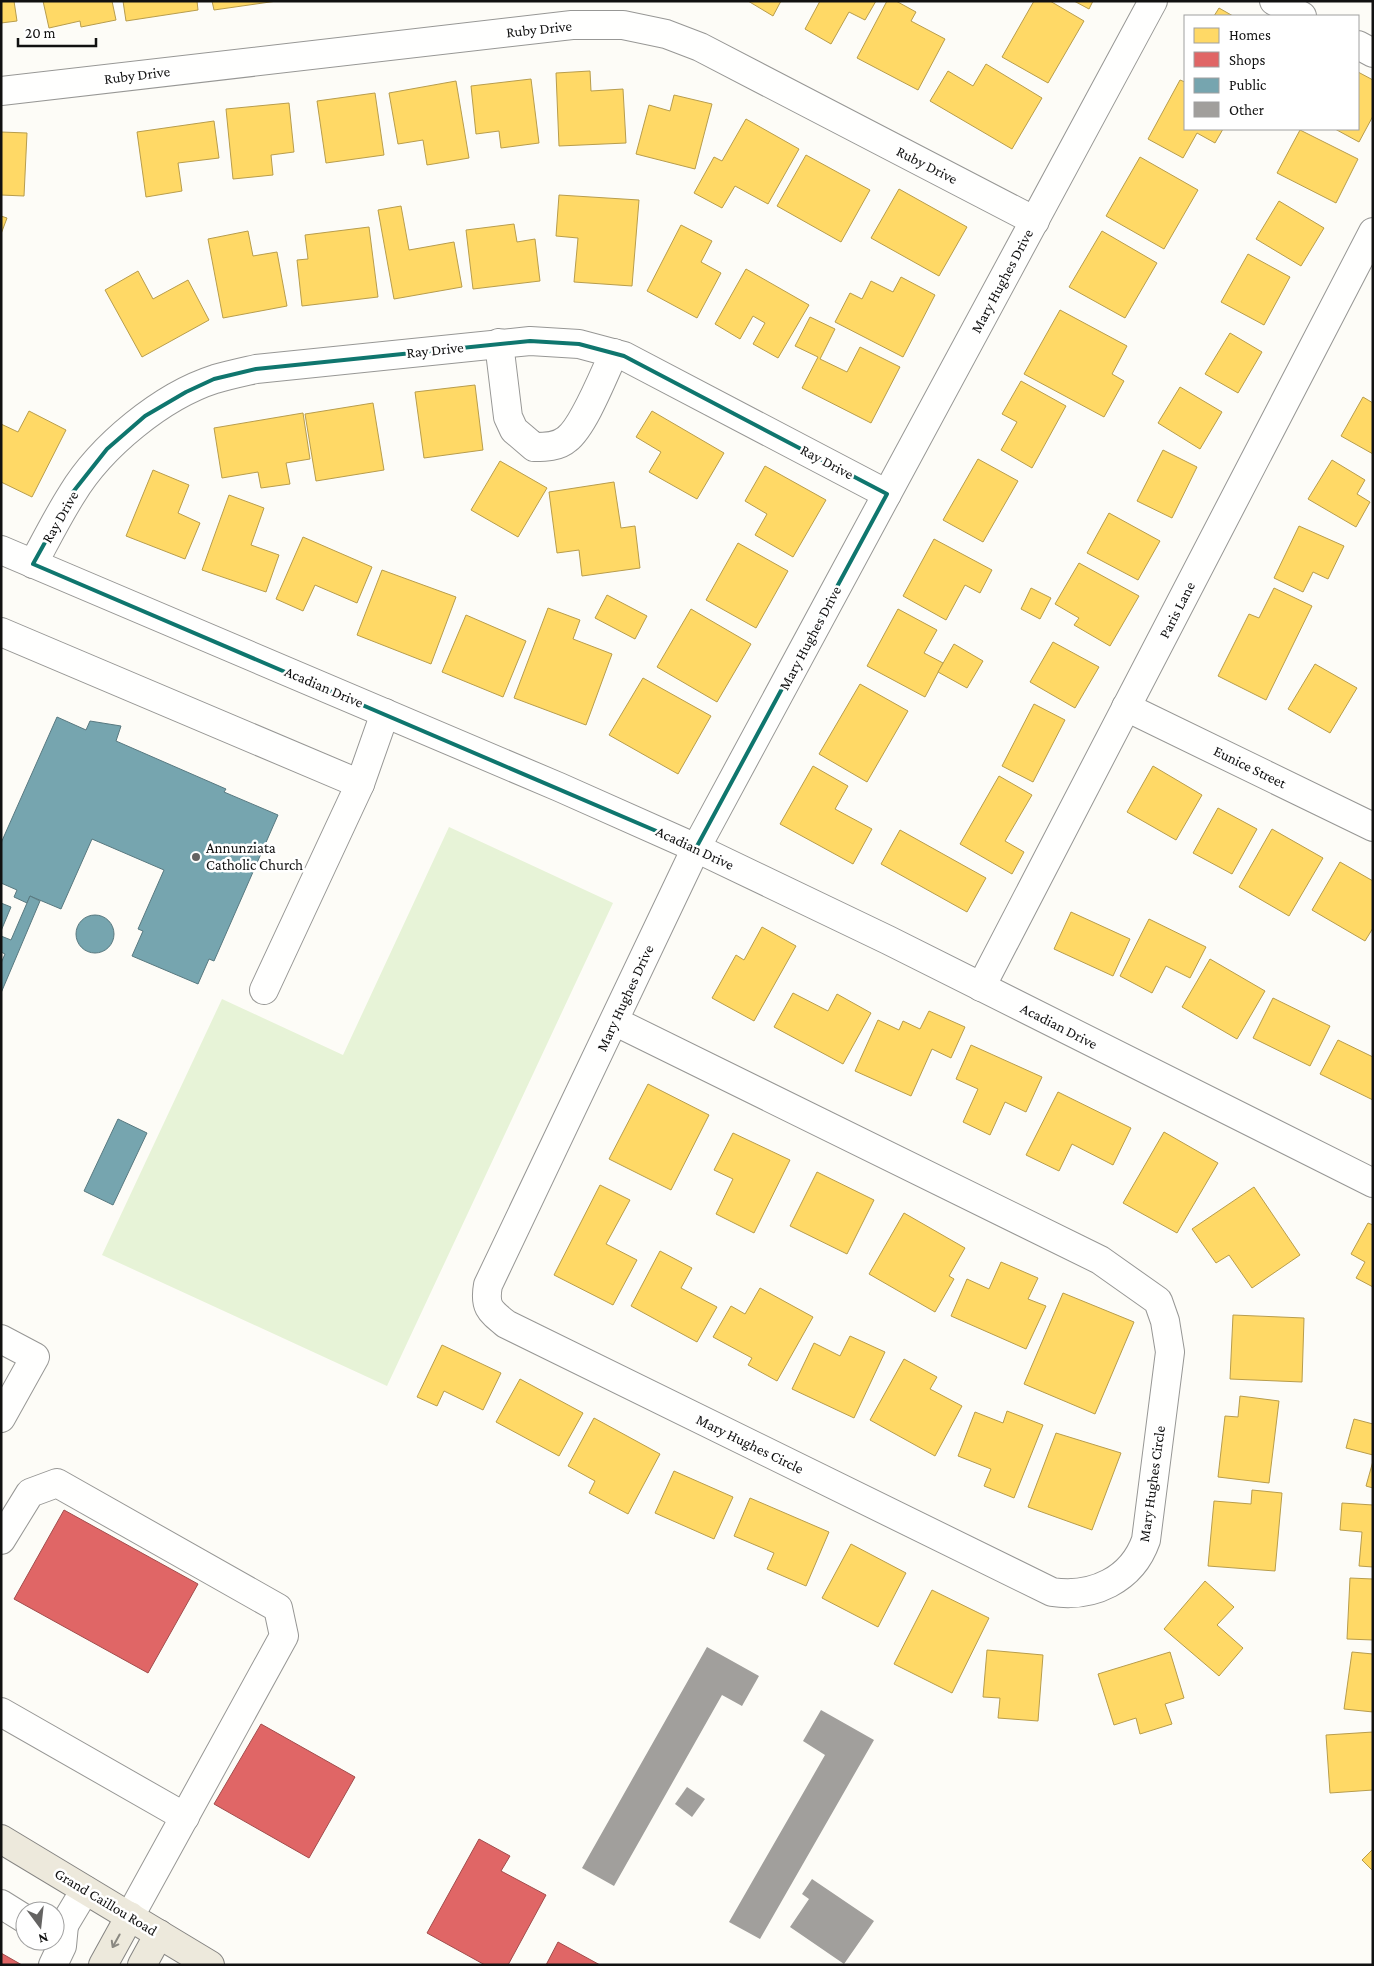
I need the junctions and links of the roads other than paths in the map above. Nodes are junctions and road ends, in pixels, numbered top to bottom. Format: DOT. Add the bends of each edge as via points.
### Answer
graph roads {
  1 [pos="1153,1"];
  2 [pos="1274,1"];
  3 [pos="1300,15"];
  4 [pos="1359,46"];
  5 [pos="1373,53"];
  6 [pos="1,91"];
  7 [pos="1034,220"];
  8 [pos="1373,232"];
  9 [pos="499,343"];
  10 [pos="614,353"];
  11 [pos="887,494"];
  12 [pos="1,550"];
  13 [pos="33,564"];
  14 [pos="1,632"];
  15 [pos="1126,707"];
  16 [pos="385,713"];
  17 [pos="360,784"];
  18 [pos="1373,827"];
  19 [pos="696,848"];
  20 [pos="981,987"];
  21 [pos="264,990"];
  22 [pos="614,1022"];
  23 [pos="1373,1182"];
  24 [pos="488,1285"];
  25 [pos="1,1339"];
  26 [pos="1,1418"];
  27 [pos="1,1540"];
  28 [pos="1,1712"];
  29 [pos="185,1817"];
  30 [pos="1,1839"];
  31 [pos="85,1890"];
  32 [pos="1,1904"];
  33 [pos="15,1913"];
  34 [pos="130,1916"];
  35 [pos="65,1918"];
  36 [pos="159,1934"];
  37 [pos="43,1951"];
  38 [pos="60,1951"];
  39 [pos="34,1965"];
  40 [pos="53,1965"];
  41 [pos="103,1965"];
  42 [pos="142,1965"];
  43 [pos="210,1965"];
  1 -- 7 [label="street, Mary Hughes Drive"];
  2 -- 3 [label="street"];
  4 -- 5 [label="street"];
  6 -- 7 [label="street, Ruby Drive" via="572,25 622,25 666,34 700,47"];
  7 -- 11 [label="street, Mary Hughes Drive"];
  8 -- 15 [label="street, Paris Lane"];
  9 -- 10 [label="street, Ray Drive" via="530,340 578,344"];
  9 -- 10 [label="street" via="508,417 514,430 534,447 550,447 567,439 578,427"];
  9 -- 13 [label="street, Ray Drive" via="256,369 214,379 186,392 145,416 107,449 73,492"];
  10 -- 11 [label="street, Ray Drive" via="656,371"];
  11 -- 19 [label="street, Mary Hughes Drive"];
  12 -- 13 [label="street, Acadian Drive"];
  13 -- 16 [label="street, Acadian Drive"];
  14 -- 17 [label="street"];
  15 -- 18 [label="street, Eunice Street"];
  15 -- 20 [label="street, Paris Lane"];
  16 -- 17 [label="street"];
  16 -- 19 [label="street, Acadian Drive"];
  17 -- 21 [label="street"];
  19 -- 20 [label="street, Acadian Drive"];
  19 -- 22 [label="street, Mary Hughes Drive"];
  20 -- 23 [label="street, Acadian Drive"];
  22 -- 24 [label="street, Mary Hughes Drive"];
  22 -- 24 [label="street, Mary Hughes Circle" via="1100,1260 1158,1301 1170,1352 1142,1552 1124,1574 1096,1591 1052,1592 506,1324 490,1311 486,1298"];
  25 -- 26 [label="street" via="34,1357"];
  27 -- 29 [label="street" via="30,1493 57,1484 278,1608 284,1636"];
  28 -- 29 [label="street"];
  29 -- 34 [label="street"];
  30 -- 31 [label="main road, Grand Caillou Road"];
  31 -- 34 [label="main road, Grand Caillou Road"];
  31 -- 35 [label="street"];
  32 -- 33 [label="street"];
  34 -- 36 [label="main road, Grand Caillou Road"];
  34 -- 41 [label="main road, one-way"];
  36 -- 42 [label="main road"];
  36 -- 43 [label="main road, Grand Caillou Road"];
  37 -- 39 [label="street"];
  38 -- 40 [label="street"];
}
